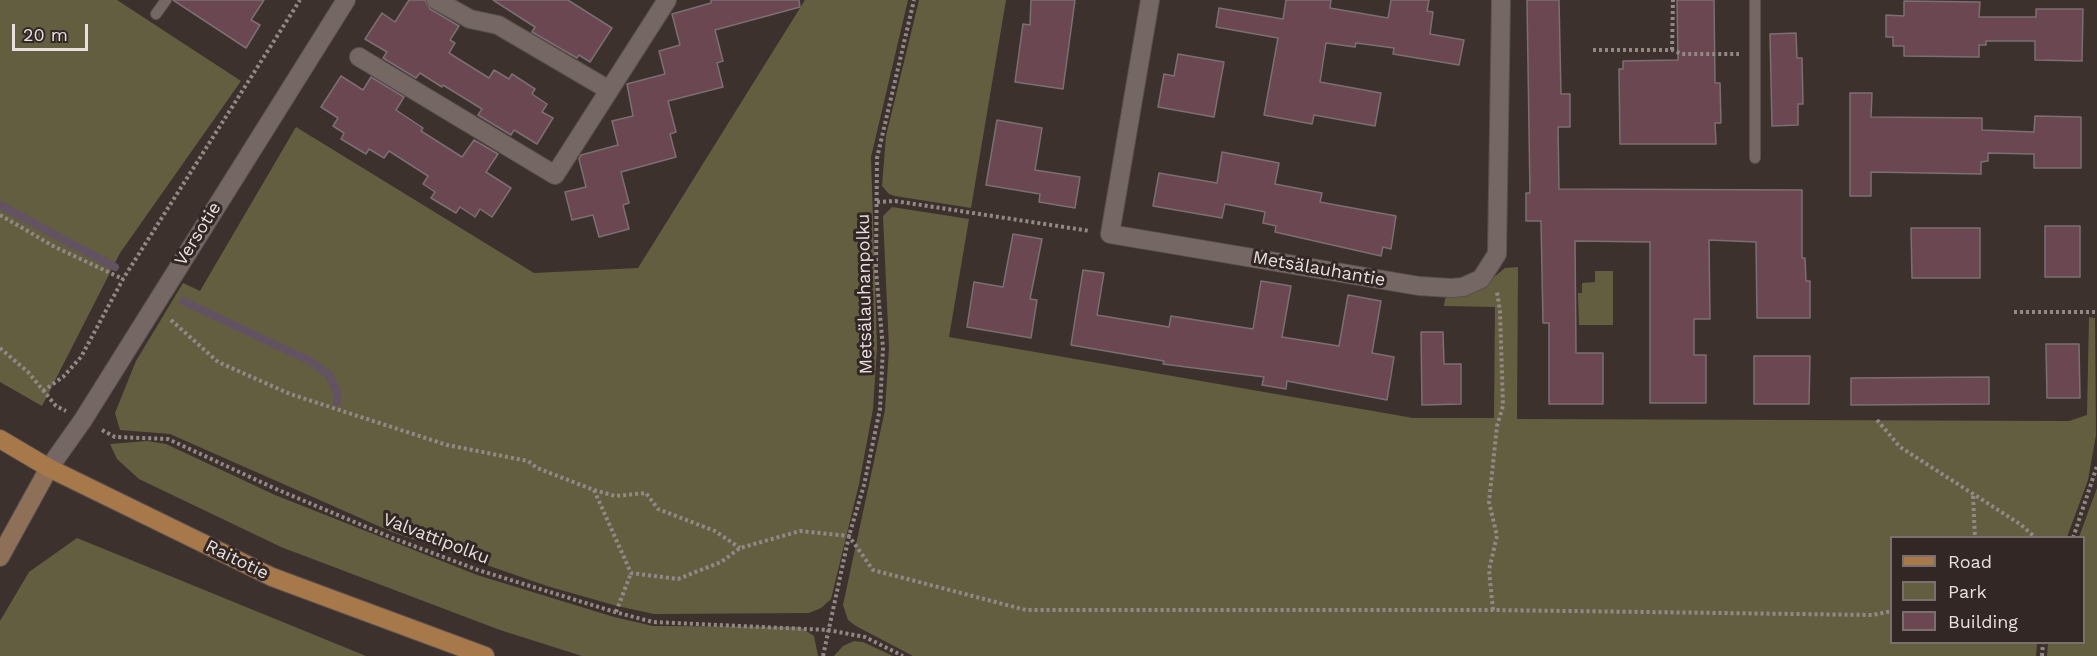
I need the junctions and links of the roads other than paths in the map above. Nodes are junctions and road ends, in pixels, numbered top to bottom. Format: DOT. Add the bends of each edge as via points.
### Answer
graph roads {
  1 [pos="166,0"];
  2 [pos="346,0"];
  3 [pos="436,0"];
  4 [pos="667,0"];
  5 [pos="1150,0"];
  6 [pos="1501,0"];
  7 [pos="1755,0"];
  8 [pos="156,15"];
  9 [pos="359,57"];
  10 [pos="609,90"];
  11 [pos="1755,158"];
  12 [pos="0,439"];
  13 [pos="50,468"];
  14 [pos="0,557"];
  15 [pos="484,656"];
  1 -- 8 [label="lane"];
  2 -- 13 [label="street, Versotie"];
  3 -- 10 [label="street" via="470,19 498,25"];
  4 -- 10 [label="street"];
  5 -- 6 [label="street, Metsälauhantie" via="1110,234 1419,286 1463,287 1481,279 1490,268 1499,239"];
  7 -- 11 [label="lane"];
  9 -- 10 [label="street" via="555,174"];
  12 -- 13 [label="main road, Raitotie"];
  13 -- 14 [label="street"];
  13 -- 15 [label="main road, Raitotie" via="272,577"];
}
